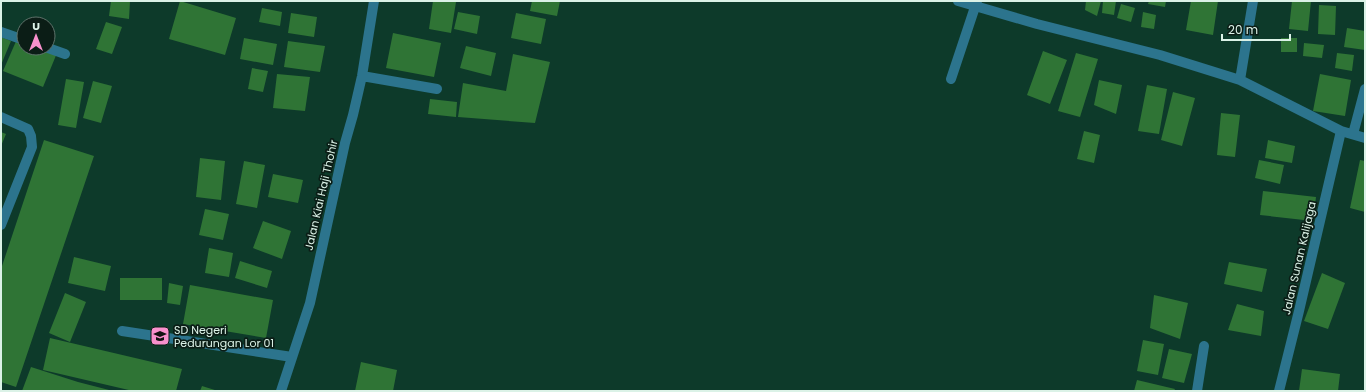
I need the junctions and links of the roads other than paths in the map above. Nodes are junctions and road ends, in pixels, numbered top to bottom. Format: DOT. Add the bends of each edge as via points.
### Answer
graph roads {
  1 [pos="374,1"];
  2 [pos="958,1"];
  3 [pos="1253,1"];
  4 [pos="977,4"];
  5 [pos="1,32"];
  6 [pos="16,37"];
  7 [pos="56,51"];
  8 [pos="65,54"];
  9 [pos="362,76"];
  10 [pos="951,79"];
  11 [pos="1240,80"];
  12 [pos="437,89"];
  13 [pos="1365,89"];
  14 [pos="1,117"];
  15 [pos="1341,130"];
  16 [pos="1352,134"];
  17 [pos="1365,138"];
  18 [pos="1,225"];
  19 [pos="122,331"];
  20 [pos="1204,346"];
  21 [pos="292,357"];
  22 [pos="281,391"];
  23 [pos="1197,391"];
  24 [pos="1279,391"];
  1 -- 9 [label="street, Jalan Kiai Haji Thohir"];
  2 -- 4 [label="street"];
  3 -- 11 [label="street"];
  4 -- 10 [label="street"];
  4 -- 11 [label="street" via="1037,24 1160,55"];
  5 -- 6 [label="street"];
  7 -- 8 [label="street"];
  9 -- 12 [label="street"];
  9 -- 21 [label="street, Jalan Kiai Haji Thohir" via="344,143 310,303"];
  11 -- 15 [label="street"];
  13 -- 16 [label="street"];
  14 -- 18 [label="street" via="28,129 32,147"];
  15 -- 16 [label="street"];
  15 -- 24 [label="street, Jalan Sunan Kalijaga"];
  16 -- 17 [label="street"];
  19 -- 21 [label="street"];
  20 -- 23 [label="street"];
  21 -- 22 [label="street, Jalan Kiai Haji Thohir"];
}
